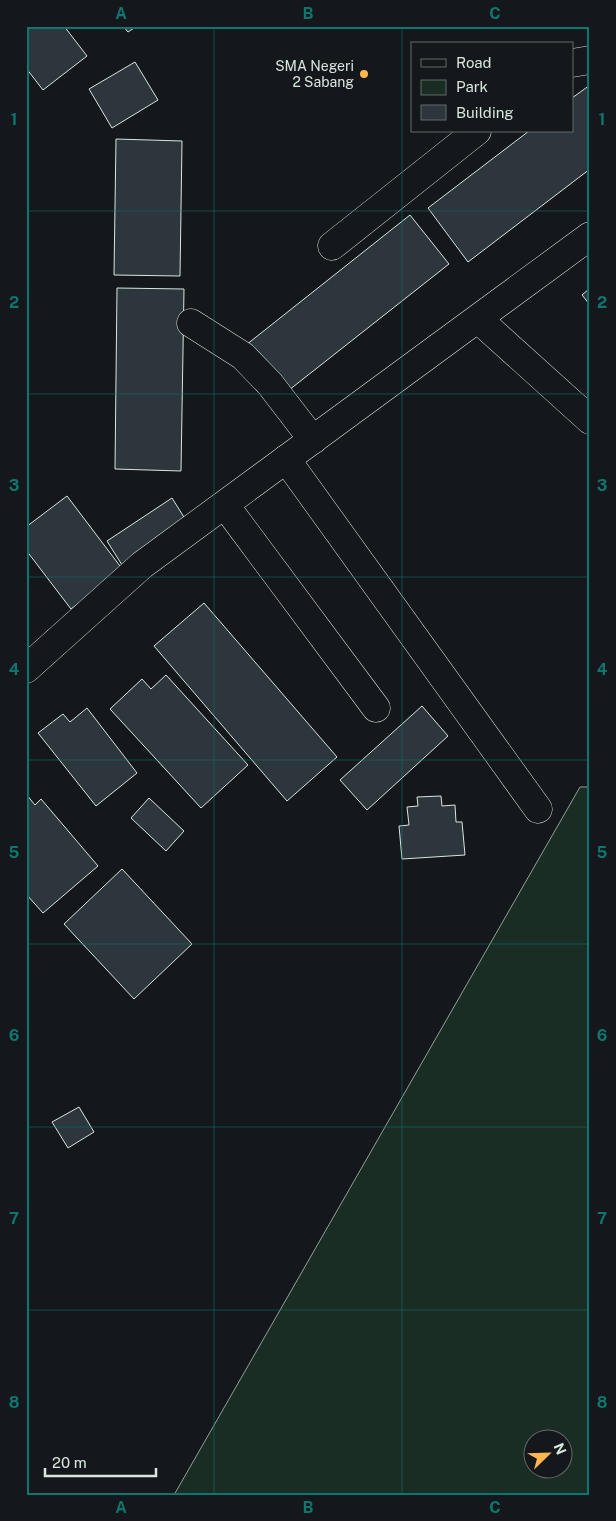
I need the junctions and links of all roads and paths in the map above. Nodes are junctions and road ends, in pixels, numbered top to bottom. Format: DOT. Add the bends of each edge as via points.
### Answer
graph roads {
  1 [pos="590,60"];
  2 [pos="574,63"];
  3 [pos="475,132"];
  4 [pos="590,236"];
  5 [pos="332,246"];
  6 [pos="478,319"];
  7 [pos="191,323"];
  8 [pos="590,420"];
  9 [pos="313,440"];
  10 [pos="286,459"];
  11 [pos="225,505"];
  12 [pos="26,669"];
  13 [pos="376,708"];
  14 [pos="538,809"];
  1 -- 2 [label="street"];
  3 -- 5 [label="street"];
  4 -- 6 [label="street"];
  6 -- 8 [label="street"];
  6 -- 9 [label="street"];
  7 -- 9 [label="street" via="243,356 270,384"];
  9 -- 10 [label="street"];
  10 -- 11 [label="street"];
  10 -- 14 [label="street"];
  11 -- 12 [label="street" via="142,565"];
  11 -- 13 [label="street"];
}
